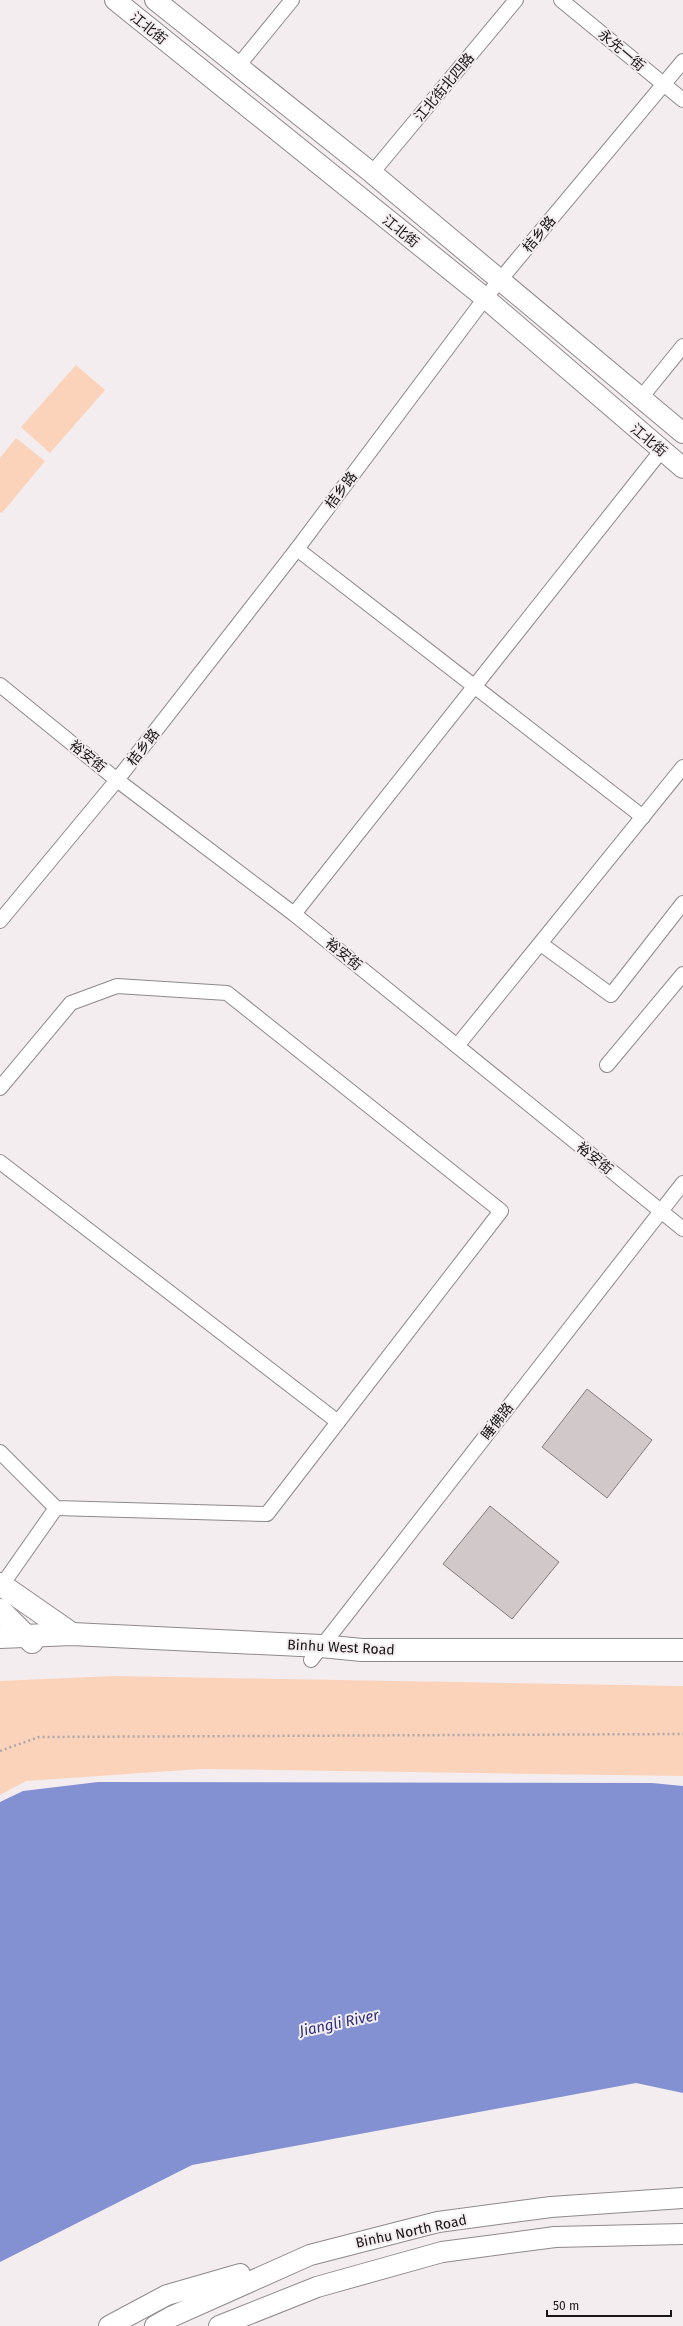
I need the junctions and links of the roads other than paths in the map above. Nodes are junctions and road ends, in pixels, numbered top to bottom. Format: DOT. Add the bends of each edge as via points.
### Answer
graph roads {
  1 [pos="115,0"];
  2 [pos="155,0"];
  3 [pos="292,0"];
  4 [pos="516,0"];
  5 [pos="561,0"];
  6 [pos="683,61"];
  7 [pos="238,66"];
  8 [pos="663,85"];
  9 [pos="683,100"];
  10 [pos="372,173"];
  11 [pos="500,280"];
  12 [pos="485,298"];
  13 [pos="683,346"];
  14 [pos="640,399"];
  15 [pos="683,433"];
  16 [pos="661,451"];
  17 [pos="683,468"];
  18 [pos="297,549"];
  19 [pos="0,685"];
  20 [pos="476,687"];
  21 [pos="683,767"];
  22 [pos="117,780"];
  23 [pos="643,817"];
  24 [pos="683,903"];
  25 [pos="294,914"];
  26 [pos="0,921"];
  27 [pos="541,944"];
  28 [pos="683,974"];
  29 [pos="457,1046"];
  30 [pos="607,1065"];
  31 [pos="0,1088"];
  32 [pos="0,1162"];
  33 [pos="683,1183"];
  34 [pos="660,1211"];
  35 [pos="683,1229"];
  36 [pos="338,1422"];
  37 [pos="0,1452"];
  38 [pos="56,1508"];
  39 [pos="1,1584"];
  40 [pos="0,1610"];
  41 [pos="72,1634"];
  42 [pos="0,1637"];
  43 [pos="32,1642"];
  44 [pos="0,1650"];
  45 [pos="683,1650"];
  46 [pos="316,1653"];
  47 [pos="683,1663"];
  48 [pos="683,2198"];
  49 [pos="683,2234"];
  50 [pos="310,2255"];
  51 [pos="317,2287"];
  52 [pos="109,2326"];
  53 [pos="155,2326"];
  54 [pos="219,2326"];
  55 [pos="248,2326"];
  1 -- 12 [label="main road, 江北街"];
  2 -- 7 [label="main road, 江北街"];
  3 -- 7 [label="street"];
  4 -- 10 [label="street, 江北街北四路"];
  5 -- 8 [label="street, 永先一街"];
  6 -- 8 [label="street, 桔乡路"];
  7 -- 10 [label="main road, 江北街"];
  8 -- 9 [label="street, 永先一街"];
  8 -- 11 [label="street, 桔乡路"];
  10 -- 11 [label="main road, 江北街"];
  11 -- 12 [label="street, 桔乡路"];
  11 -- 14 [label="main road, 江北街"];
  12 -- 16 [label="main road, 江北街"];
  12 -- 18 [label="street, 桔乡路"];
  13 -- 14 [label="street"];
  14 -- 15 [label="main road, 江北街"];
  16 -- 17 [label="main road, 江北街"];
  16 -- 20 [label="street"];
  18 -- 20 [label="street"];
  18 -- 22 [label="street, 桔乡路"];
  19 -- 22 [label="street, 裕安街"];
  20 -- 23 [label="street"];
  20 -- 25 [label="street"];
  21 -- 23 [label="street"];
  22 -- 25 [label="street, 裕安街"];
  22 -- 26 [label="street, 桔乡路"];
  23 -- 27 [label="street"];
  24 -- 27 [label="street" via="610,995"];
  25 -- 29 [label="street, 裕安街"];
  27 -- 29 [label="street"];
  28 -- 30 [label="street"];
  29 -- 34 [label="street, 裕安街"];
  31 -- 36 [label="street" via="71,1003 117,986 227,993 501,1211"];
  32 -- 36 [label="street"];
  33 -- 34 [label="street, 睡佛路"];
  34 -- 35 [label="street, 裕安街"];
  34 -- 46 [label="street, 睡佛路"];
  36 -- 38 [label="street" via="267,1514"];
  37 -- 38 [label="street"];
  38 -- 39 [label="street"];
  39 -- 41 [label="main road"];
  40 -- 43 [label="main road"];
  41 -- 43 [label="main road, Binhu West Road"];
  41 -- 46 [label="main road, Binhu West Road"];
  42 -- 43 [label="main road, Binhu West Road"];
  43 -- 44 [label="main road, Binhu West Road"];
  43 -- 46 [label="main road, Binhu West Road" via="72,1647"];
  45 -- 46 [label="main road, Binhu West Road" via="362,1650"];
  46 -- 47 [label="main road, Binhu West Road" via="362,1663"];
  48 -- 50 [label="main road, Binhu North Road" via="551,2207 438,2222"];
  49 -- 51 [label="main road, Binhu North Road" via="555,2237 442,2252"];
  50 -- 52 [label="main road" via="167,2295"];
  50 -- 53 [label="main road, Binhu North Road"];
  51 -- 54 [label="main road, Binhu North Road"];
  51 -- 55 [label="main road"];
}
